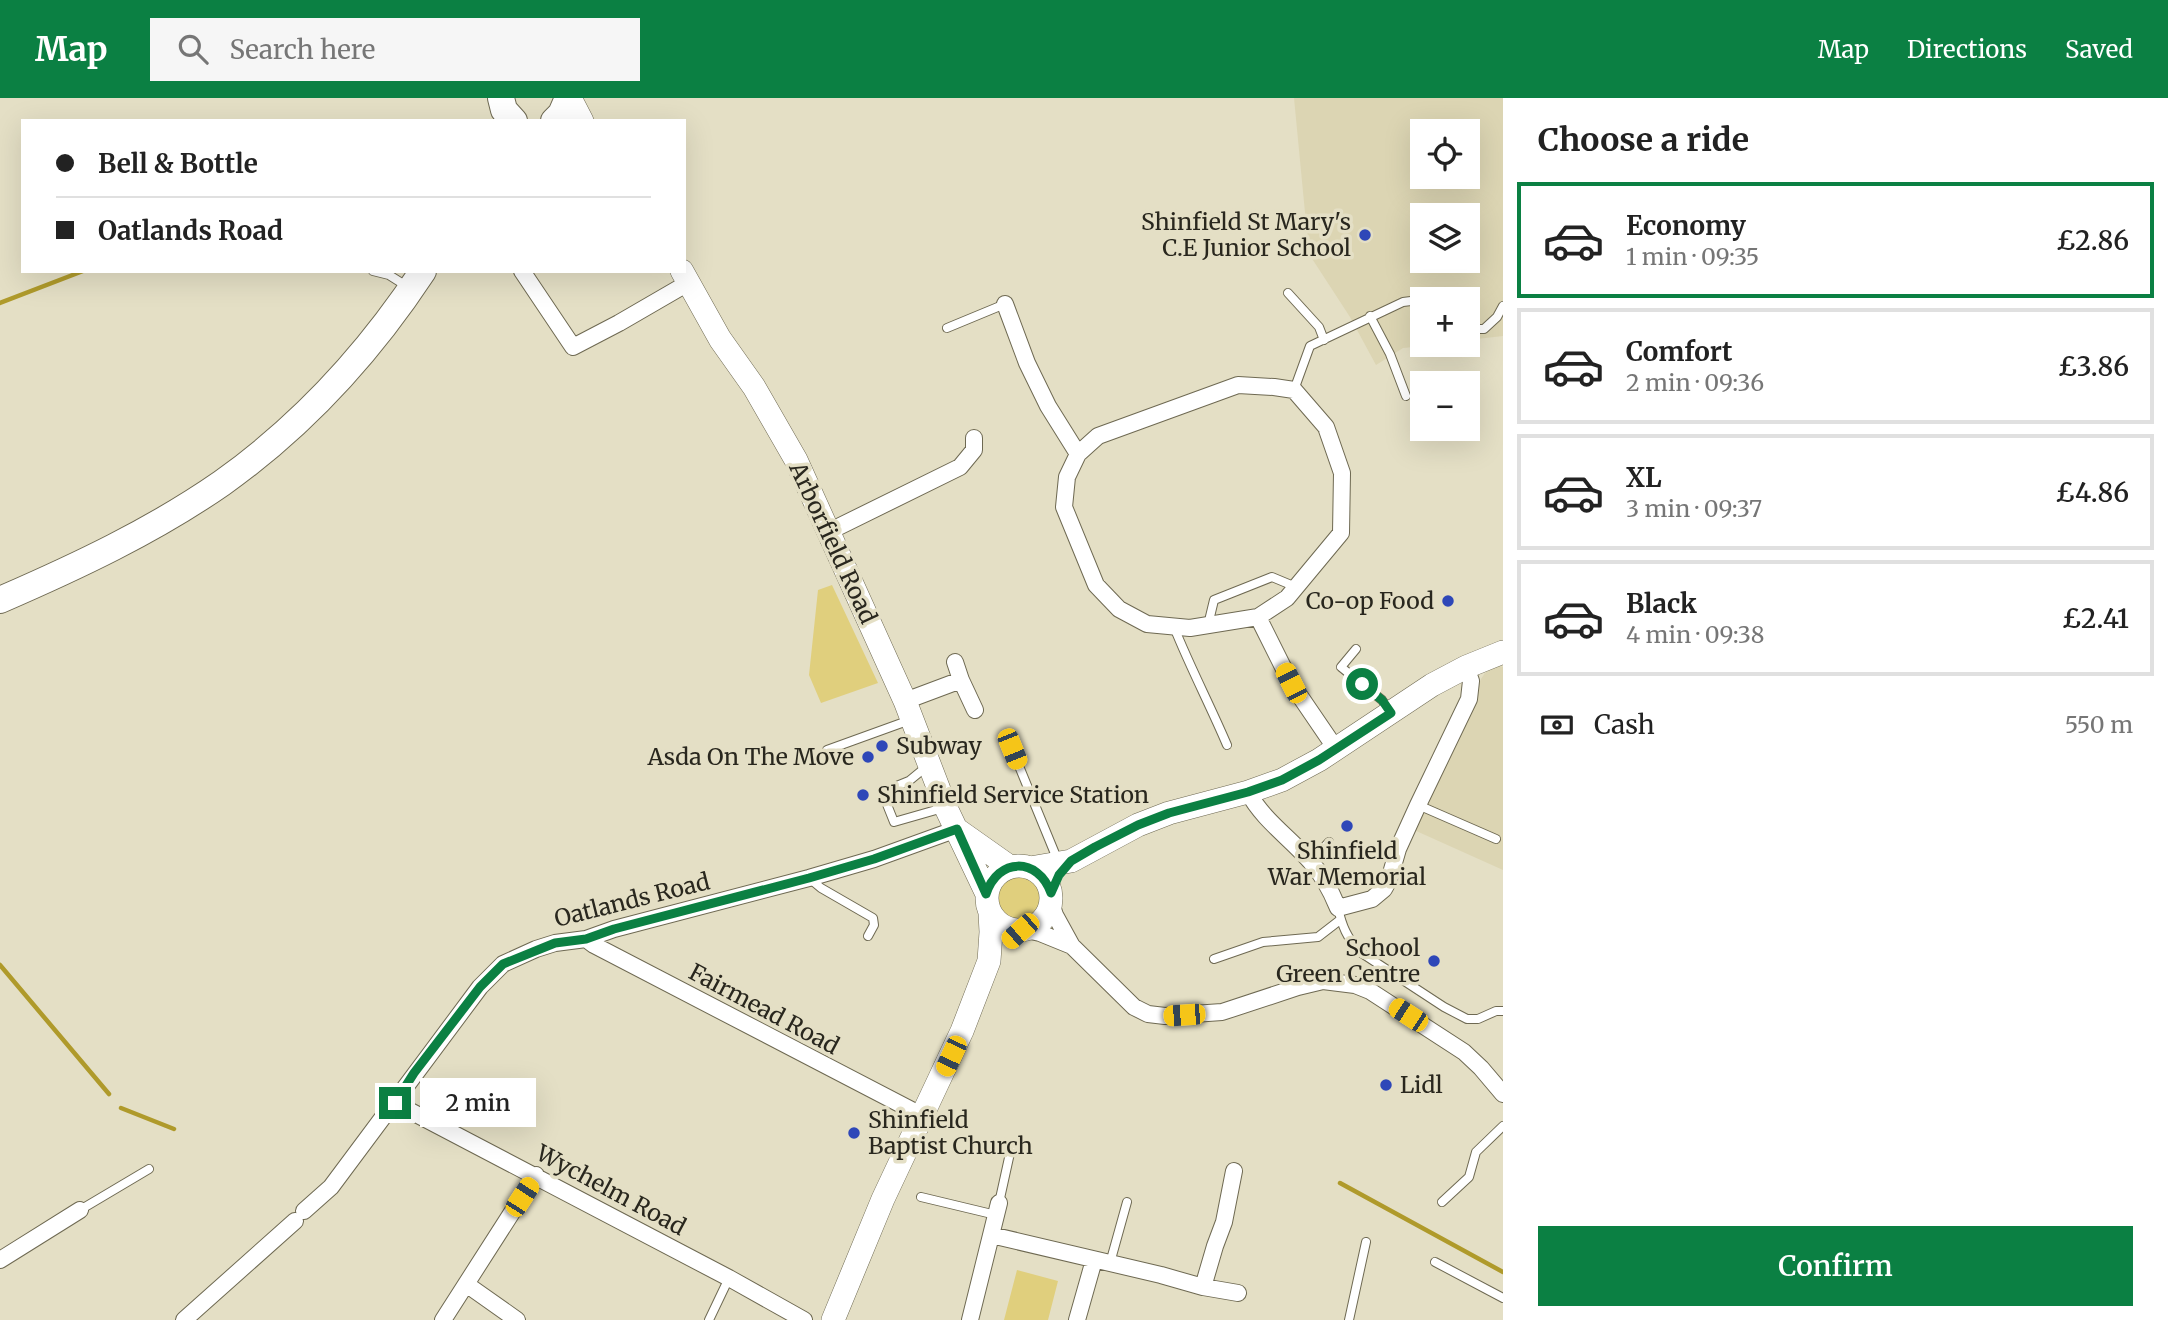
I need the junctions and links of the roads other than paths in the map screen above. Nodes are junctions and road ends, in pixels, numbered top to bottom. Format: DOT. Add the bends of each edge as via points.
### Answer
graph roads {
  1 [pos="569,98"];
  2 [pos="556,119"];
  3 [pos="581,119"];
  4 [pos="381,273"];
  5 [pos="523,273"];
  6 [pos="685,277"];
  7 [pos="417,280"];
  8 [pos="1288,293"];
  9 [pos="1410,300"];
  10 [pos="1005,304"];
  11 [pos="1503,306"];
  12 [pos="1370,316"];
  13 [pos="947,328"];
  14 [pos="1480,329"];
  15 [pos="1324,340"];
  16 [pos="1294,390"];
  17 [pos="1406,396"];
  18 [pos="974,438"];
  19 [pos="1078,454"];
  20 [pos="828,532"];
  21 [pos="1296,587"];
  22 [pos="0,600"];
  23 [pos="1258,617"];
  24 [pos="1208,625"];
  25 [pos="1174,626"];
  26 [pos="1356,649"];
  27 [pos="1503,652"];
  28 [pos="955,662"];
  29 [pos="1466,667"];
  30 [pos="961,680"];
  31 [pos="908,710"];
  32 [pos="975,710"];
  33 [pos="1391,713"];
  34 [pos="1227,745"];
  35 [pos="1012,749"];
  36 [pos="827,750"];
  37 [pos="1336,750"];
  38 [pos="928,764"];
  39 [pos="1248,792"];
  40 [pos="1418,805"];
  41 [pos="946,808"];
  42 [pos="957,829"];
  43 [pos="1496,839"];
  44 [pos="1329,842"];
  45 [pos="1311,861"];
  46 [pos="1065,862"];
  47 [pos="1020,867"];
  48 [pos="809,878"];
  49 [pos="1051,898"];
  50 [pos="988,903"];
  51 [pos="1339,914"];
  52 [pos="1023,930"];
  53 [pos="868,936"];
  54 [pos="586,939"];
  55 [pos="1072,946"];
  56 [pos="1214,959"];
  57 [pos="989,961"];
  58 [pos="1503,1011"];
  59 [pos="1503,1094"];
  60 [pos="395,1103"];
  61 [pos="923,1116"];
  62 [pos="1503,1126"];
  63 [pos="1012,1144"];
  64 [pos="149,1169"];
  65 [pos="1234,1171"];
  66 [pos="536,1175"];
  67 [pos="921,1197"];
  68 [pos="1127,1202"];
  69 [pos="1442,1202"];
  70 [pos="998,1209"];
  71 [pos="80,1210"];
  72 [pos="991,1235"];
  73 [pos="1366,1242"];
  74 [pos="0,1260"];
  75 [pos="1102,1262"];
  76 [pos="1435,1262"];
  77 [pos="729,1278"];
  78 [pos="466,1284"];
  79 [pos="1203,1287"];
  80 [pos="1238,1293"];
  81 [pos="1503,1298"];
  82 [pos="184,1320"];
  83 [pos="443,1320"];
  84 [pos="517,1320"];
  85 [pos="709,1320"];
  86 [pos="804,1320"];
  87 [pos="833,1320"];
  88 [pos="970,1320"];
  89 [pos="1077,1320"];
  90 [pos="1349,1320"];
  1 -- 2 [label="main road"];
  1 -- 3 [label="main road"];
  4 -- 7 [label="lane"];
  5 -- 6 [label="street" via="572,347 619,323"];
  6 -- 20 [label="main road, Arborfield Road" via="775,422"];
  7 -- 22 [label="main road" via="359,358 317,403 248,463 160,522"];
  8 -- 15 [label="lane" via="1319,327"];
  9 -- 12 [label="lane"];
  10 -- 13 [label="lane"];
  10 -- 19 [label="street" via="1027,363"];
  11 -- 14 [label="lane" via="1497,317"];
  12 -- 15 [label="lane"];
  12 -- 17 [label="lane"];
  15 -- 16 [label="lane" via="1310,346"];
  16 -- 19 [label="street" via="1238,385 1098,436"];
  16 -- 21 [label="street" via="1326,427 1342,473 1341,533"];
  18 -- 20 [label="street" via="974,450 960,467"];
  19 -- 25 [label="street" via="1067,477 1064,507 1096,585 1119,609 1147,624"];
  20 -- 31 [label="main road, Arborfield Road"];
  21 -- 23 [label="street"];
  21 -- 24 [label="lane" via="1272,578 1214,600"];
  23 -- 24 [label="street"];
  23 -- 37 [label="street" via="1291,683"];
  24 -- 25 [label="street"];
  25 -- 34 [label="lane"];
  26 -- 33 [label="lane" via="1341,667"];
  27 -- 29 [label="main road"];
  28 -- 30 [label="street"];
  29 -- 33 [label="main road"];
  29 -- 40 [label="street" via="1471,681 1469,699"];
  30 -- 31 [label="street"];
  30 -- 32 [label="street"];
  31 -- 36 [label="lane"];
  31 -- 38 [label="main road, Arborfield Road"];
  33 -- 37 [label="main road"];
  35 -- 46 [label="lane"];
  37 -- 39 [label="main road" via="1282,780"];
  38 -- 41 [label="main road, Arborfield Road"];
  38 -- 41 [label="lane" via="909,780 882,792 894,822"];
  39 -- 45 [label="street" via="1256,808"];
  39 -- 46 [label="main road" via="1148,821"];
  40 -- 43 [label="lane"];
  40 -- 51 [label="street" via="1384,889"];
  41 -- 42 [label="main road, Arborfield Road"];
  42 -- 47 [label="main road, Arborfield Road"];
  42 -- 48 [label="street, Oatlands Road"];
  42 -- 50 [label="main road, Arborfield Road"];
  44 -- 45 [label="lane"];
  45 -- 51 [label="street"];
  46 -- 47 [label="main road"];
  46 -- 49 [label="main road"];
  47 -- 49 [label="main road" via="1040,873"];
  47 -- 50 [label="main road" via="994,877"];
  48 -- 53 [label="lane" via="873,918"];
  48 -- 54 [label="street, Oatlands Road"];
  49 -- 52 [label="main road" via="1040,923"];
  49 -- 55 [label="street"];
  50 -- 52 [label="main road" via="997,923"];
  50 -- 57 [label="main road"];
  51 -- 56 [label="lane" via="1318,937 1263,942"];
  51 -- 58 [label="lane" via="1360,952 1444,1007 1467,1019"];
  52 -- 55 [label="street"];
  52 -- 57 [label="main road"];
  54 -- 60 [label="street, Oatlands Road" via="555,943 503,964 480,987"];
  54 -- 61 [label="street, Fairmead Road"];
  55 -- 59 [label="street" via="1133,1007 1149,1014 1222,1012 1323,981 1355,985 1464,1052"];
  57 -- 61 [label="main road"];
  60 -- 66 [label="street, Wychelm Road"];
  60 -- 82 [label="street, Oatlands Road" via="331,1187"];
  61 -- 87 [label="main road"];
  62 -- 69 [label="lane" via="1476,1152 1469,1177"];
  63 -- 70 [label="lane"];
  64 -- 71 [label="lane"];
  65 -- 79 [label="street" via="1224,1222"];
  66 -- 77 [label="street, Wychelm Road"];
  66 -- 78 [label="street"];
  67 -- 70 [label="lane"];
  68 -- 75 [label="lane"];
  70 -- 72 [label="street"];
  71 -- 74 [label="street" via="64,1227"];
  72 -- 75 [label="street"];
  72 -- 88 [label="street"];
  73 -- 90 [label="lane"];
  75 -- 79 [label="street"];
  75 -- 89 [label="street"];
  76 -- 81 [label="lane"];
  77 -- 85 [label="lane"];
  77 -- 86 [label="street, Wychelm Road"];
  78 -- 83 [label="street"];
  78 -- 84 [label="street"];
  79 -- 80 [label="street"];
}
